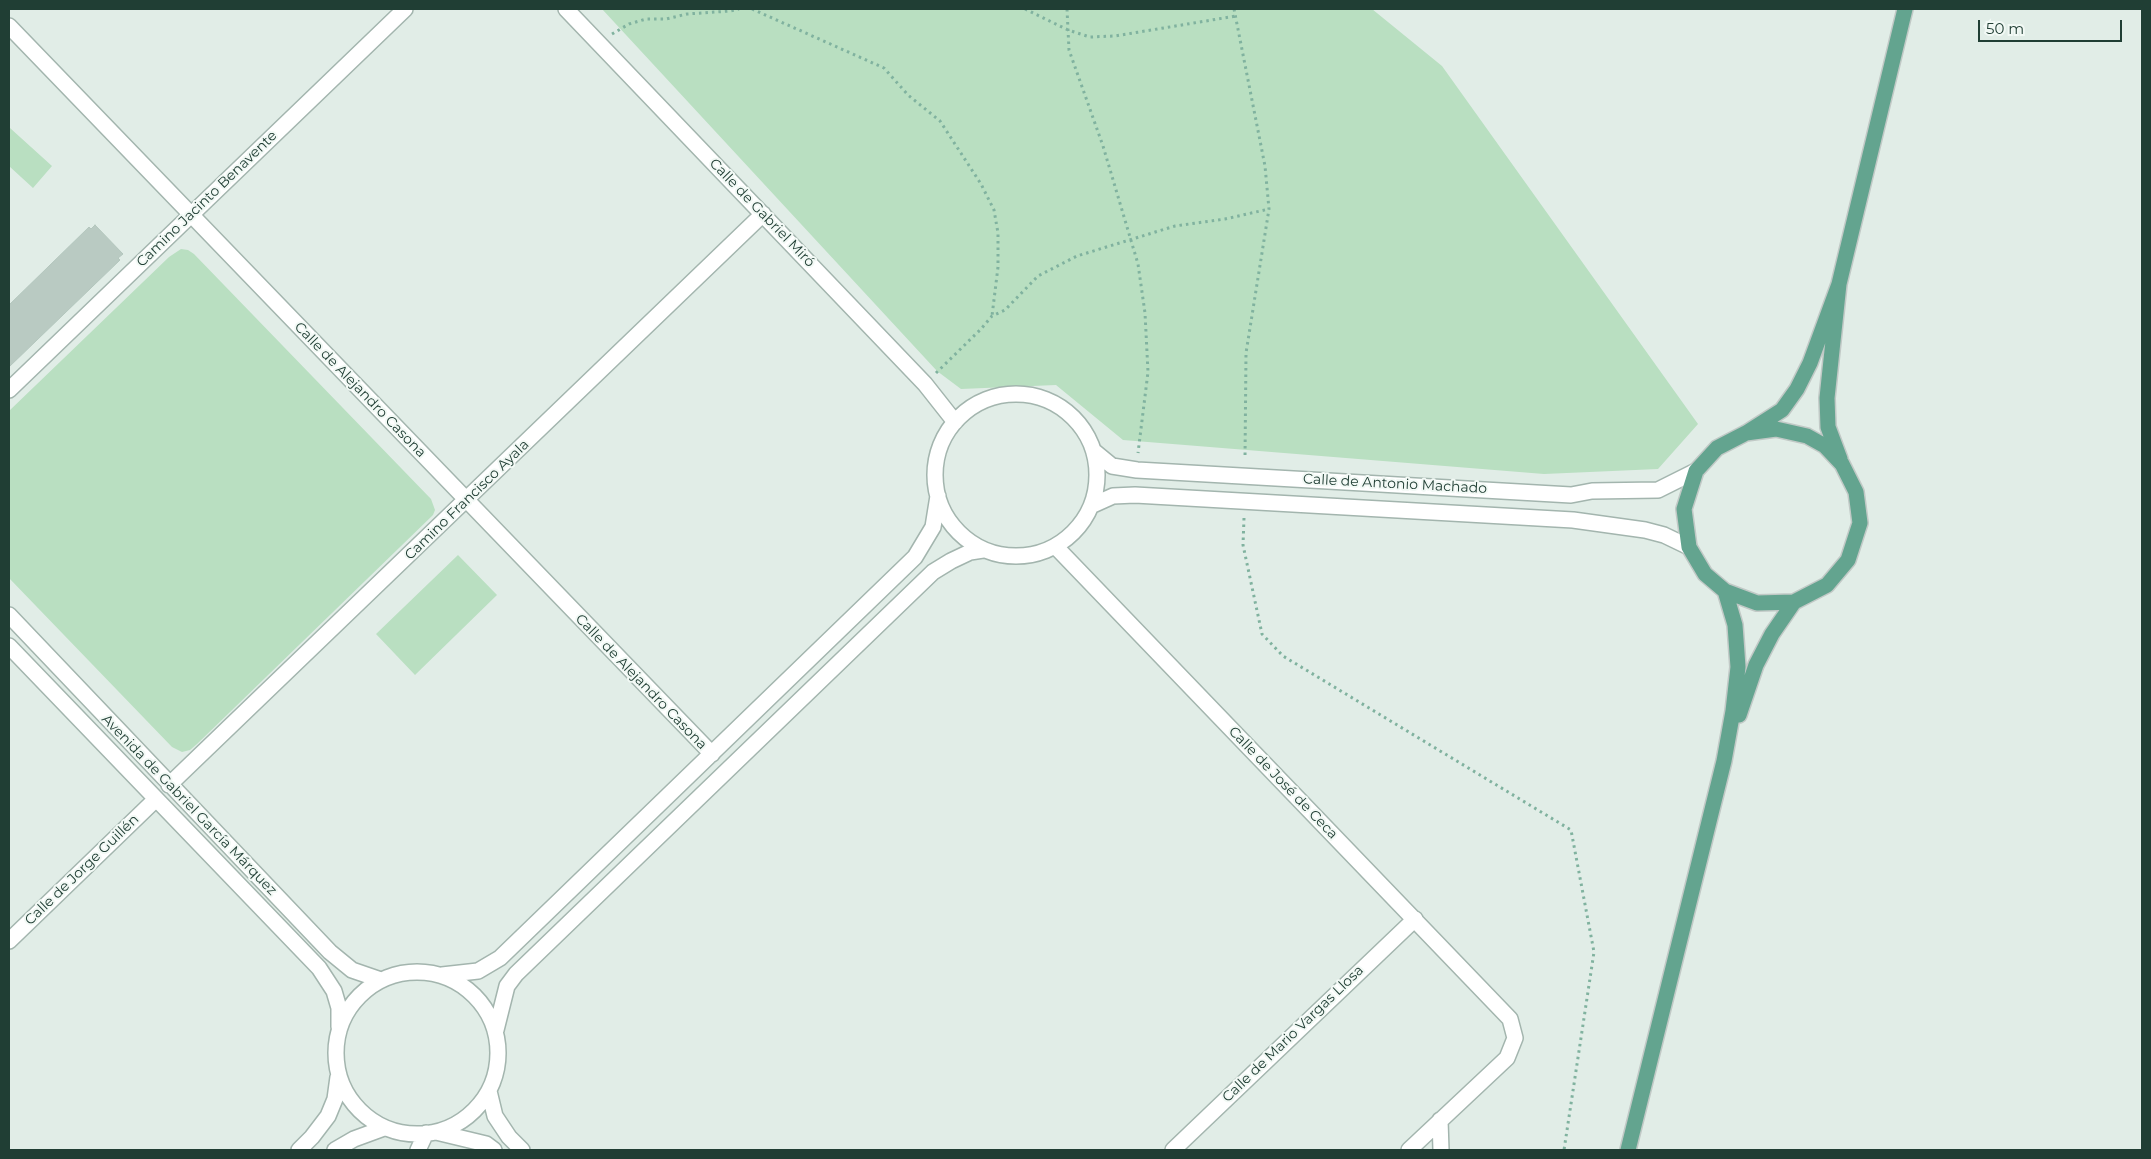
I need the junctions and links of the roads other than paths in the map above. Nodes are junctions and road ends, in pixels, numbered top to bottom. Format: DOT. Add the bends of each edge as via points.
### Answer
graph roads {
  1 [pos="405,9"];
  2 [pos="566,9"];
  3 [pos="1905,9"];
  4 [pos="9,26"];
  5 [pos="763,214"];
  6 [pos="191,215"];
  7 [pos="1839,284"];
  8 [pos="9,390"];
  9 [pos="955,422"];
  10 [pos="1746,432"];
  11 [pos="1095,452"];
  12 [pos="1842,464"];
  13 [pos="1696,471"];
  14 [pos="938,496"];
  15 [pos="466,500"];
  16 [pos="1093,505"];
  17 [pos="1056,547"];
  18 [pos="1689,547"];
  19 [pos="983,550"];
  20 [pos="1725,591"];
  21 [pos="1794,602"];
  22 [pos="9,615"];
  23 [pos="12,657"];
  24 [pos="712,754"];
  25 [pos="1724,761"];
  26 [pos="170,785"];
  27 [pos="156,799"];
  28 [pos="1415,919"];
  29 [pos="9,940"];
  30 [pos="442,975"];
  31 [pos="381,980"];
  32 [pos="339,1027"];
  33 [pos="496,1030"];
  34 [pos="338,1073"];
  35 [pos="489,1091"];
  36 [pos="1440,1120"];
  37 [pos="384,1128"];
  38 [pos="431,1133"];
  39 [pos="299,1150"];
  40 [pos="335,1150"];
  41 [pos="418,1150"];
  42 [pos="494,1150"];
  43 [pos="522,1150"];
  44 [pos="1173,1150"];
  45 [pos="1409,1150"];
  46 [pos="1441,1150"];
  47 [pos="1628,1150"];
  1 -- 6 [label="street, Camino Jacinto Benavente"];
  2 -- 5 [label="street, Calle de Gabriel Miró"];
  3 -- 7 [label="main road"];
  4 -- 6 [label="street, Calle de Alejandro Casona"];
  5 -- 9 [label="street, Calle de Gabriel Miró" via="925,384"];
  5 -- 15 [label="street, Camino Francisco Ayala"];
  6 -- 8 [label="street, Camino Jacinto Benavente"];
  6 -- 15 [label="street, Calle de Alejandro Casona"];
  7 -- 10 [label="main road" via="1810,364 1796,389 1782,410"];
  7 -- 12 [label="main road" via="1827,398 1828,427"];
  9 -- 11 [label="street" via="980,402 1013,394 1041,398 1068,412 1081,426"];
  9 -- 14 [label="street" via="939,449 934,477"];
  10 -- 12 [label="main road" via="1776,429 1807,436 1824,446"];
  10 -- 13 [label="main road" via="1717,448"];
  11 -- 13 [label="street, Calle de Antonio Machado" via="1112,466 1137,470 1571,495 1592,491 1658,490"];
  11 -- 16 [label="street" via="1098,472"];
  12 -- 21 [label="main road" via="1856,492 1860,523 1848,560 1827,585"];
  13 -- 18 [label="main road" via="1684,509"];
  14 -- 19 [label="street" via="944,512 960,535"];
  14 -- 24 [label="street" via="932,528 915,557"];
  15 -- 24 [label="street, Calle de Alejandro Casona"];
  15 -- 26 [label="street, Camino Francisco Ayala"];
  16 -- 17 [label="street" via="1085,520"];
  16 -- 18 [label="street, Calle de Antonio Machado" via="1113,496 1135,495 1573,520 1645,530"];
  17 -- 19 [label="street" via="1036,555 1001,556"];
  17 -- 28 [label="street, Calle de José de Ceca"];
  18 -- 20 [label="main road" via="1705,574"];
  19 -- 33 [label="street" via="970,552 933,572 516,974 507,986"];
  20 -- 21 [label="main road" via="1757,603"];
  20 -- 25 [label="main road" via="1735,625 1738,667"];
  21 -- 25 [label="main road" via="1756,665"];
  22 -- 26 [label="street, Avenida de Gabriel García Márquez"];
  23 -- 27 [label="street, Avenida de Gabriel García Márquez"];
  24 -- 30 [label="street" via="500,958 478,971"];
  25 -- 47 [label="main road"];
  26 -- 31 [label="street, Avenida de Gabriel García Márquez" via="330,952 352,970"];
  27 -- 29 [label="street, Calle de Jorge Guillén"];
  27 -- 32 [label="street, Avenida de Gabriel García Márquez" via="319,968 334,991 339,1008"];
  28 -- 36 [label="street, Calle de José de Ceca" via="1510,1019 1515,1038 1507,1058"];
  28 -- 44 [label="street, Calle de Mario Vargas Llosa"];
  30 -- 31 [label="street" via="414,971"];
  30 -- 33 [label="street" via="469,990 482,1003"];
  31 -- 32 [label="street" via="355,1000"];
  32 -- 34 [label="street" via="335,1054"];
  33 -- 35 [label="street" via="499,1050 495,1077"];
  34 -- 37 [label="street" via="344,1090 361,1113"];
  34 -- 39 [label="street" via="335,1099 328,1116"];
  35 -- 38 [label="street" via="460,1123"];
  35 -- 43 [label="street" via="495,1116"];
  36 -- 45 [label="street"];
  36 -- 46 [label="street"];
  37 -- 38 [label="street" via="402,1133"];
  37 -- 40 [label="street"];
  38 -- 41 [label="street"];
  38 -- 42 [label="street" via="467,1138"];
}
